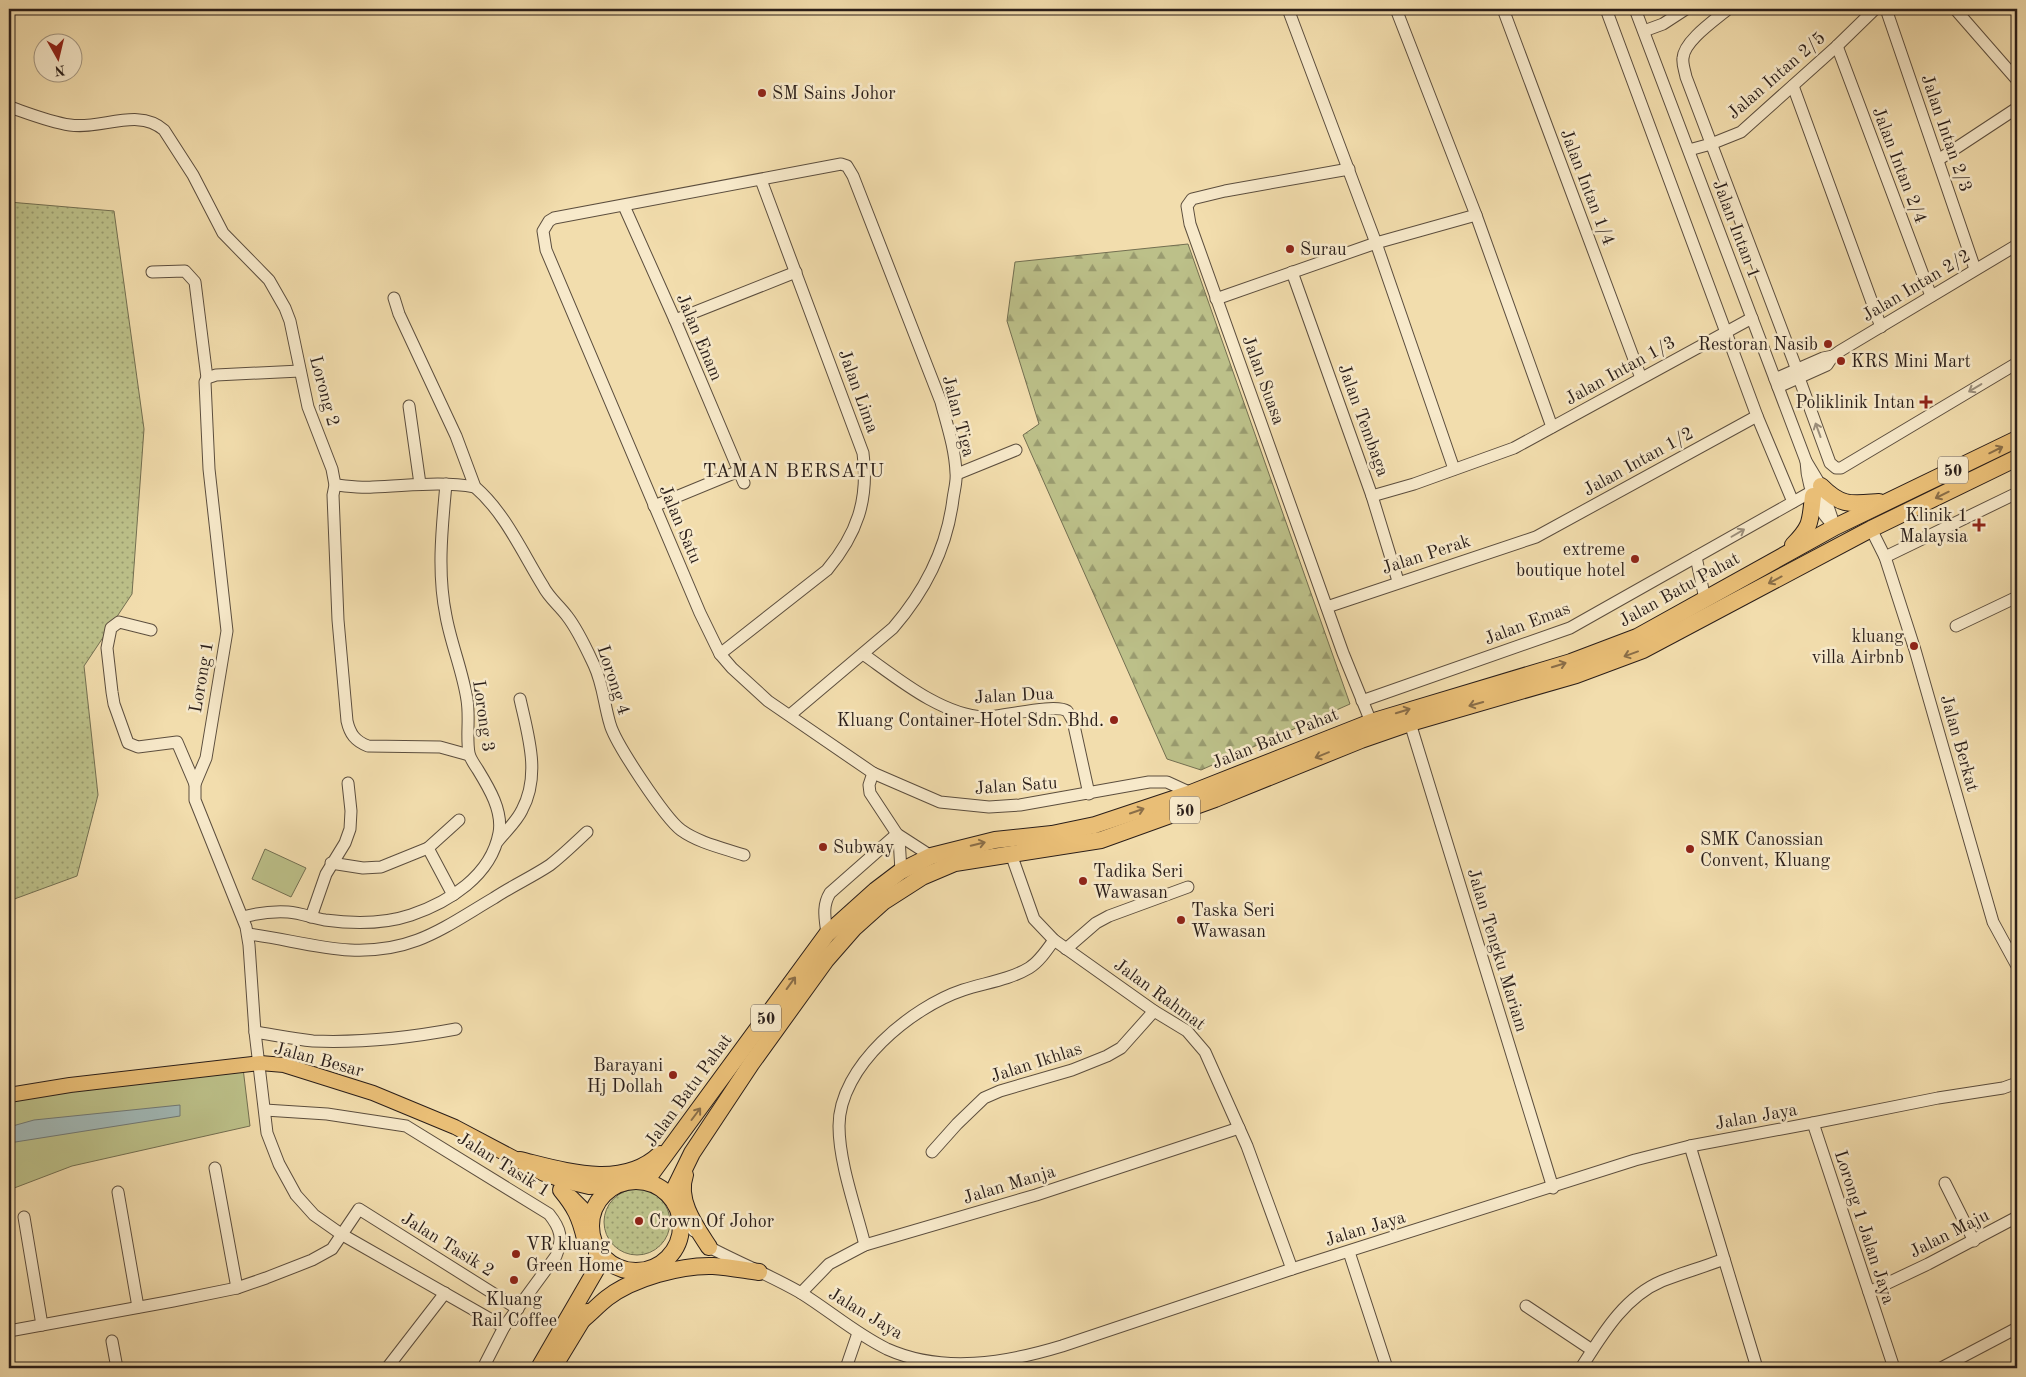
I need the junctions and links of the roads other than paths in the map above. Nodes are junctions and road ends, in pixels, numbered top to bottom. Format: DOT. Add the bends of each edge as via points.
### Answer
graph roads {
  1 [pos="1288,9"];
  2 [pos="1396,9"];
  3 [pos="1503,9"];
  4 [pos="1606,9"];
  5 [pos="1635,9"];
  6 [pos="1686,9"];
  7 [pos="1728,9"];
  8 [pos="1875,9"];
  9 [pos="1886,9"];
  10 [pos="1955,9"];
  11 [pos="1644,31"];
  12 [pos="1836,46"];
  13 [pos="2017,80"];
  14 [pos="1792,86"];
  15 [pos="10,107"];
  16 [pos="2017,108"];
  17 [pos="1711,144"];
  18 [pos="1689,150"];
  19 [pos="1938,160"];
  20 [pos="1349,169"];
  21 [pos="760,180"];
  22 [pos="624,206"];
  23 [pos="1476,215"];
  24 [pos="1376,243"];
  25 [pos="2017,245"];
  26 [pos="1975,269"];
  27 [pos="152,272"];
  28 [pos="796,272"];
  29 [pos="1292,272"];
  30 [pos="1931,296"];
  31 [pos="394,298"];
  32 [pos="1216,298"];
  33 [pos="1752,318"];
  34 [pos="675,320"];
  35 [pos="1881,327"];
  36 [pos="1727,331"];
  37 [pos="2017,363"];
  38 [pos="300,371"];
  39 [pos="1798,374"];
  40 [pos="208,378"];
  41 [pos="1641,378"];
  42 [pos="1777,383"];
  43 [pos="409,406"];
  44 [pos="1758,416"];
  45 [pos="1552,427"];
  46 [pos="2017,439"];
  47 [pos="1016,450"];
  48 [pos="2017,458"];
  49 [pos="1454,470"];
  50 [pos="739,471"];
  51 [pos="956,474"];
  52 [pos="744,483"];
  53 [pos="420,484"];
  54 [pos="446,484"];
  55 [pos="335,485"];
  56 [pos="474,487"];
  57 [pos="1815,491"];
  58 [pos="2017,493"];
  59 [pos="1372,496"];
  60 [pos="1889,501"];
  61 [pos="1793,502"];
  62 [pos="654,506"];
  63 [pos="1835,527"];
  64 [pos="1873,528"];
  65 [pos="1536,537"];
  66 [pos="1783,555"];
  67 [pos="1696,557"];
  68 [pos="1818,557"];
  69 [pos="1886,557"];
  70 [pos="1398,582"];
  71 [pos="2017,597"];
  72 [pos="1706,599"];
  73 [pos="1327,607"];
  74 [pos="1956,626"];
  75 [pos="152,630"];
  76 [pos="720,654"];
  77 [pos="863,654"];
  78 [pos="520,699"];
  79 [pos="1362,701"];
  80 [pos="790,715"];
  81 [pos="1372,722"];
  82 [pos="1410,723"];
  83 [pos="469,755"];
  84 [pos="873,773"];
  85 [pos="348,783"];
  86 [pos="195,784"];
  87 [pos="1191,793"];
  88 [pos="1089,794"];
  89 [pos="459,820"];
  90 [pos="588,832"];
  91 [pos="898,836"];
  92 [pos="496,843"];
  93 [pos="428,848"];
  94 [pos="1011,854"];
  95 [pos="744,855"];
  96 [pos="931,856"];
  97 [pos="331,863"];
  98 [pos="901,871"];
  99 [pos="1188,887"];
  100 [pos="453,895"];
  101 [pos="243,917"];
  102 [pos="311,917"];
  103 [pos="248,934"];
  104 [pos="827,934"];
  105 [pos="1054,940"];
  106 [pos="1066,948"];
  107 [pos="2017,966"];
  108 [pos="1154,1012"];
  109 [pos="456,1030"];
  110 [pos="255,1032"];
  111 [pos="260,1063"];
  112 [pos="2017,1083"];
  113 [pos="9,1095"];
  114 [pos="265,1110"];
  115 [pos="1813,1123"];
  116 [pos="1239,1128"];
  117 [pos="682,1132"];
  118 [pos="1690,1146"];
  119 [pos="932,1152"];
  120 [pos="692,1154"];
  121 [pos="520,1160"];
  122 [pos="215,1168"];
  123 [pos="544,1174"];
  124 [pos="646,1182"];
  125 [pos="1945,1183"];
  126 [pos="614,1186"];
  127 [pos="1552,1188"];
  128 [pos="561,1190"];
  129 [pos="118,1192"];
  130 [pos="671,1196"];
  131 [pos="24,1217"];
  132 [pos="591,1217"];
  133 [pos="681,1217"];
  134 [pos="2017,1217"];
  135 [pos="341,1234"];
  136 [pos="1974,1241"];
  137 [pos="865,1245"];
  138 [pos="709,1247"];
  139 [pos="597,1250"];
  140 [pos="1349,1252"];
  141 [pos="1724,1259"];
  142 [pos="647,1269"];
  143 [pos="752,1269"];
  144 [pos="1292,1269"];
  145 [pos="588,1284"];
  146 [pos="237,1288"];
  147 [pos="1869,1292"];
  148 [pos="445,1293"];
  149 [pos="801,1293"];
  150 [pos="1526,1306"];
  151 [pos="138,1307"];
  152 [pos="518,1308"];
  153 [pos="581,1322"];
  154 [pos="42,1325"];
  155 [pos="504,1327"];
  156 [pos="2017,1328"];
  157 [pos="9,1331"];
  158 [pos="858,1333"];
  159 [pos="112,1341"];
  160 [pos="1592,1350"];
  161 [pos="117,1368"];
  162 [pos="387,1368"];
  163 [pos="483,1368"];
  164 [pos="539,1368"];
  165 [pos="553,1368"];
  166 [pos="846,1368"];
  167 [pos="1388,1368"];
  168 [pos="1581,1368"];
  169 [pos="1757,1368"];
  170 [pos="1894,1368"];
  171 [pos="1940,1368"];
  1 -- 20 [label="street"];
  2 -- 23 [label="street"];
  3 -- 41 [label="street, Jalan Intan 1/4"];
  4 -- 36 [label="street"];
  5 -- 11 [label="street, Jalan Intan 1"];
  6 -- 11 [label="street" via="1663,24"];
  7 -- 17 [label="street, Jalan Intan 1" via="1691,42 1682,59"];
  8 -- 12 [label="street, Jalan Intan 2/5"];
  9 -- 19 [label="street, Jalan Intan 2/3"];
  10 -- 13 [label="street"];
  11 -- 18 [label="street, Jalan Intan 1"];
  12 -- 14 [label="street, Jalan Intan 2/5"];
  12 -- 30 [label="street, Jalan Intan 2/4"];
  14 -- 17 [label="street, Jalan Intan 2/5" via="1741,132"];
  14 -- 35 [label="street"];
  15 -- 38 [label="street, Lorong 2" via="71,125 144,120 164,130 193,175 223,233 269,280 278,295 290,321"];
  16 -- 19 [label="street"];
  17 -- 18 [label="street, Jalan Intan 2/5"];
  17 -- 39 [label="street, Jalan Intan 1"];
  18 -- 33 [label="street, Jalan Intan 1"];
  19 -- 26 [label="street, Jalan Intan 2/3"];
  20 -- 24 [label="street"];
  20 -- 32 [label="street, Jalan Suasa" via="1225,191 1190,201 1187,206 1190,224"];
  21 -- 22 [label="street, Jalan Satu"];
  21 -- 28 [label="street, Jalan Lima"];
  21 -- 51 [label="street, Jalan Tiga" via="834,164 851,170 941,402 952,439"];
  22 -- 34 [label="street, Jalan Enam"];
  22 -- 62 [label="street, Jalan Satu" via="551,219 543,231 543,240"];
  23 -- 24 [label="street"];
  23 -- 45 [label="street"];
  24 -- 29 [label="street"];
  24 -- 49 [label="street"];
  25 -- 26 [label="street, Jalan Intan 2/2"];
  26 -- 30 [label="street, Jalan Intan 2/2"];
  27 -- 40 [label="street, Lorong 1" via="185,271 195,282"];
  28 -- 34 [label="street"];
  28 -- 76 [label="street, Jalan Lima" via="863,453 864,496 856,525 827,570"];
  29 -- 32 [label="street"];
  29 -- 59 [label="street, Jalan Tembaga"];
  30 -- 35 [label="street, Jalan Intan 2/2"];
  31 -- 56 [label="street" via="456,436"];
  32 -- 73 [label="street, Jalan Suasa"];
  33 -- 36 [label="street, Jalan Intan 1/3"];
  33 -- 42 [label="street, Jalan Intan 1"];
  34 -- 50 [label="street, Jalan Enam"];
  35 -- 39 [label="street, Jalan Intan 2/2"];
  36 -- 41 [label="street, Jalan Intan 1/3"];
  36 -- 44 [label="street"];
  37 -- 39 [label="street, Jalan Intan 1, one-way" via="1841,468 1830,463"];
  38 -- 40 [label="street"];
  38 -- 55 [label="street, Lorong 2" via="308,407 332,468"];
  39 -- 42 [label="street, Jalan Intan 2/2"];
  40 -- 86 [label="street, Lorong 1" via="204,395 209,469 227,630 206,758"];
  41 -- 45 [label="street, Jalan Intan 1/3"];
  42 -- 57 [label="street, Jalan Intan 1"];
  43 -- 53 [label="street"];
  44 -- 61 [label="street"];
  44 -- 65 [label="street, Jalan Intan 1/2"];
  45 -- 49 [label="street, Jalan Intan 1/3" via="1527,442"];
  60 -- 46 [label="highway, Jalan Batu Pahat / 50, one-way"];
  47 -- 51 [label="street"];
  48 -- 64 [label="highway, Jalan Batu Pahat / 50, one-way"];
  49 -- 59 [label="street, Jalan Intan 1/3"];
  50 -- 52 [label="street, Jalan Enam"];
  50 -- 62 [label="street"];
  51 -- 77 [label="street, Jalan Tiga" via="949,526 930,577 893,628"];
  53 -- 54 [label="street"];
  53 -- 55 [label="street"];
  54 -- 56 [label="street"];
  54 -- 83 [label="street, Lorong 3" via="440,582 468,702"];
  55 -- 83 [label="street, Lorong 2" via="338,620 347,721 352,737 368,746 440,747"];
  56 -- 95 [label="street, Lorong 4" via="511,532 543,587 580,636 595,666 614,734 667,817 700,841"];
  57 -- 60 [label="highway" via="1855,504"];
  57 -- 61 [label="street, Jalan Emas"];
  57 -- 63 [label="street, Jalan Intan 1"];
  57 -- 66 [label="highway" via="1806,533"];
  58 -- 69 [label="street"];
  59 -- 70 [label="street, Jalan Tembaga"];
  60 -- 63 [label="highway, Jalan Batu Pahat / 50"];
  67 -- 61 [label="street, Jalan Emas, one-way"];
  62 -- 76 [label="street, Jalan Satu"];
  63 -- 64 [label="highway"];
  63 -- 66 [label="highway, Jalan Batu Pahat / 50"];
  63 -- 68 [label="highway" via="1830,544"];
  64 -- 68 [label="highway, Jalan Batu Pahat / 50"];
  64 -- 69 [label="street, Jalan Berkat"];
  65 -- 70 [label="street, Jalan Perak"];
  66 -- 72 [label="highway, Jalan Batu Pahat / 50"];
  67 -- 72 [label="street"];
  67 -- 79 [label="street, Jalan Emas" via="1570,628"];
  68 -- 82 [label="highway, Jalan Batu Pahat / 50, one-way" via="1643,650 1576,674"];
  69 -- 107 [label="street, Jalan Berkat" via="1993,922"];
  70 -- 73 [label="street, Jalan Perak"];
  71 -- 74 [label="street"];
  81 -- 72 [label="highway, Jalan Batu Pahat / 50, one-way" via="1571,662 1629,640"];
  73 -- 79 [label="street, Jalan Suasa"];
  75 -- 86 [label="street" via="119,622 111,628 107,648 114,704 128,743 138,747 178,742"];
  76 -- 80 [label="street, Jalan Satu" via="752,687"];
  77 -- 80 [label="street, Jalan Tiga"];
  77 -- 88 [label="street, Jalan Dua" via="934,701 968,715 1004,716 1057,708 1068,712 1073,721"];
  78 -- 92 [label="street" via="533,763 529,791 522,810"];
  79 -- 81 [label="street, Jalan Suasa"];
  80 -- 84 [label="street, Jalan Satu"];
  81 -- 87 [label="highway, Jalan Batu Pahat / 50"];
  82 -- 94 [label="highway, Jalan Batu Pahat / 50, one-way" via="1101,840"];
  82 -- 127 [label="street, Jalan Tengku Mariam"];
  83 -- 92 [label="street, Lorong 3" via="495,802 499,831"];
  84 -- 88 [label="street, Jalan Satu" via="940,802 963,806 1020,805"];
  84 -- 91 [label="street" via="870,793"];
  85 -- 97 [label="street" via="352,824 345,844"];
  86 -- 101 [label="street, Lorong 1" via="199,815"];
  87 -- 88 [label="street, Jalan Satu" via="1167,782"];
  96 -- 87 [label="highway, Jalan Batu Pahat / 50, one-way" via="995,840 1052,834 1095,825"];
  89 -- 93 [label="street"];
  90 -- 103 [label="street" via="550,865 421,940 380,949 350,950"];
  91 -- 96 [label="street"];
  91 -- 98 [label="street"];
  91 -- 104 [label="street" via="830,892 824,911"];
  92 -- 100 [label="street, Lorong 3" via="491,856 474,879"];
  93 -- 97 [label="street" via="372,868"];
  93 -- 100 [label="street"];
  94 -- 105 [label="street, Jalan Rahmat" via="1034,919"];
  94 -- 120 [label="highway, Jalan Batu Pahat / 50" via="955,863 922,877 883,902 854,928 826,960 756,1056"];
  96 -- 98 [label="highway, Jalan Batu Pahat / 50"];
  97 -- 102 [label="street"];
  98 -- 104 [label="highway, Jalan Batu Pahat / 50"];
  99 -- 106 [label="street" via="1102,919"];
  100 -- 102 [label="street, Lorong 3" via="410,915 372,922 350,923"];
  101 -- 102 [label="street, Lorong 3" via="290,912"];
  101 -- 103 [label="street, Lorong 1"];
  103 -- 110 [label="street, Lorong 1"];
  117 -- 104 [label="highway, Jalan Batu Pahat / 50, one-way"];
  105 -- 106 [label="street, Jalan Rahmat"];
  105 -- 137 [label="street" via="1029,968 938,999 884,1040 857,1071 844,1099 839,1125 841,1152"];
  106 -- 108 [label="street, Jalan Rahmat"];
  108 -- 116 [label="street, Jalan Rahmat" via="1187,1031 1205,1052"];
  108 -- 119 [label="street, Jalan Ikhlas" via="1121,1048 1107,1056 984,1098"];
  109 -- 110 [label="street" via="374,1041 312,1040"];
  110 -- 111 [label="street, Lorong 1"];
  111 -- 113 [label="main road, Jalan Besar"];
  111 -- 114 [label="street, Lorong 1"];
  111 -- 121 [label="main road, Jalan Besar" via="284,1065 358,1087 455,1127"];
  112 -- 115 [label="street, Jalan Jaya"];
  114 -- 135 [label="street, Lorong 1" via="267,1134 296,1195 314,1215"];
  114 -- 152 [label="street, Jalan Tasik 1" via="327,1114 406,1126 541,1207 556,1223 561,1244 556,1256"];
  115 -- 118 [label="street, Jalan Jaya"];
  115 -- 147 [label="street, Lorong 1 Jalan Jaya"];
  116 -- 137 [label="street, Jalan Manja" via="1027,1198"];
  116 -- 144 [label="street, Jalan Rahmat"];
  117 -- 121 [label="highway" via="653,1161 640,1168 611,1175 573,1173"];
  117 -- 124 [label="highway, Jalan Batu Pahat / 50"];
  118 -- 127 [label="street, Jalan Jaya" via="1634,1160"];
  118 -- 141 [label="street"];
  120 -- 130 [label="highway, Jalan Batu Pahat / 50"];
  120 -- 138 [label="highway" via="684,1178 684,1192 692,1221"];
  121 -- 123 [label="main road, Jalan Besar"];
  122 -- 146 [label="street"];
  123 -- 126 [label="main road, Jalan Besar" via="576,1185"];
  123 -- 128 [label="main road, Jalan Besar"];
  124 -- 126 [label="highway" via="624,1182"];
  124 -- 130 [label="highway"];
  125 -- 136 [label="street"];
  126 -- 132 [label="highway" via="603,1194"];
  127 -- 140 [label="street, Jalan Jaya"];
  128 -- 132 [label="main road, Jalan Besar"];
  128 -- 145 [label="highway" via="580,1219 588,1254"];
  129 -- 151 [label="street"];
  130 -- 133 [label="highway"];
  131 -- 154 [label="street"];
  132 -- 139 [label="highway" via="590,1229"];
  133 -- 138 [label="street, Jalan Jaya"];
  133 -- 142 [label="highway" via="681,1232 676,1246 667,1259"];
  134 -- 136 [label="street, Jalan Maju"];
  135 -- 146 [label="street" via="332,1249 312,1260"];
  135 -- 148 [label="street, Lorong 1"];
  135 -- 152 [label="street, Jalan Tasik 2" via="359,1209"];
  136 -- 147 [label="street, Jalan Maju"];
  137 -- 149 [label="street, Jalan Manja" via="829,1264"];
  138 -- 143 [label="street, Jalan Jaya"];
  139 -- 142 [label="highway" via="616,1266 627,1270"];
  139 -- 145 [label="highway" via="596,1268"];
  140 -- 144 [label="street, Jalan Jaya"];
  140 -- 167 [label="street"];
  141 -- 160 [label="street" via="1661,1282 1634,1299"];
  141 -- 169 [label="street"];
  142 -- 143 [label="street, Jalan Jaya" via="695,1260 719,1261"];
  142 -- 153 [label="highway" via="601,1292"];
  143 -- 149 [label="street, Jalan Jaya"];
  143 -- 153 [label="highway" via="690,1267 661,1274 633,1283 608,1297"];
  144 -- 158 [label="street, Jalan Jaya" via="1062,1346 999,1361 962,1364 916,1359 887,1349"];
  145 -- 164 [label="highway"];
  146 -- 151 [label="street"];
  147 -- 170 [label="street, Lorong 1 Jalan Jaya"];
  148 -- 155 [label="street, Lorong 1"];
  148 -- 162 [label="street"];
  149 -- 158 [label="street, Jalan Jaya"];
  150 -- 160 [label="street"];
  151 -- 154 [label="street"];
  152 -- 155 [label="street, Jalan Tasik 1"];
  153 -- 165 [label="highway"];
  154 -- 157 [label="street"];
  155 -- 163 [label="street, Jalan Tasik 1"];
  156 -- 171 [label="street"];
  158 -- 166 [label="street"];
  159 -- 161 [label="street"];
  160 -- 168 [label="street"];
}
